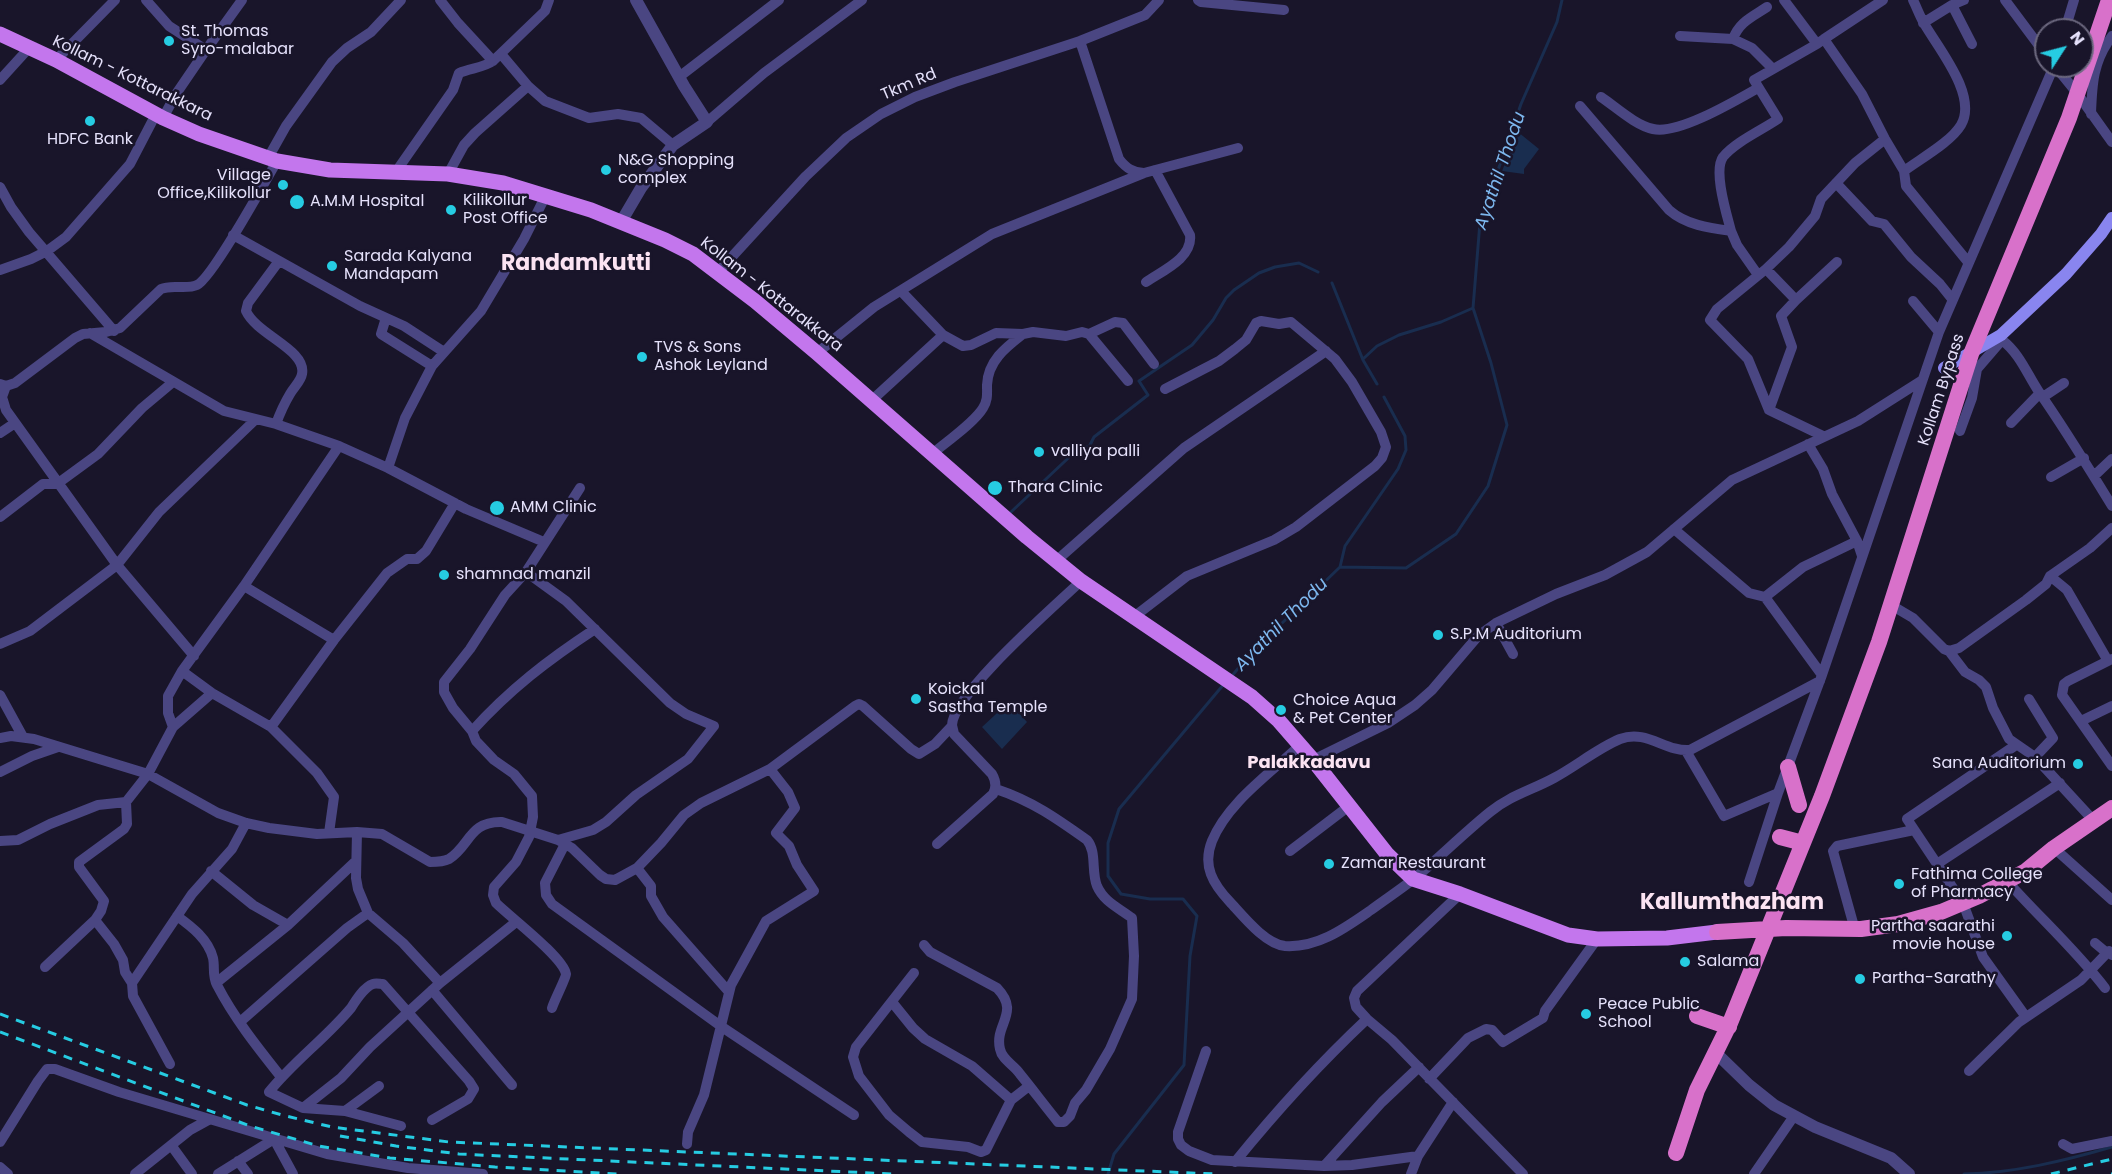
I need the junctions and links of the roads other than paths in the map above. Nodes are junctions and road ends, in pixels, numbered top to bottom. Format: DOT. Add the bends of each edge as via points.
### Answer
graph roads {
  1 [pos="115,0"];
  2 [pos="146,0"];
  3 [pos="242,0"];
  4 [pos="401,0"];
  5 [pos="440,0"];
  6 [pos="549,0"];
  7 [pos="636,0"];
  8 [pos="780,0"];
  9 [pos="862,0"];
  10 [pos="1159,0"];
  11 [pos="1198,0"];
  12 [pos="1784,0"];
  13 [pos="1883,0"];
  14 [pos="1913,0"];
  15 [pos="1964,0"];
  16 [pos="2005,0"];
  17 [pos="2074,0"];
  18 [pos="2109,0"];
  19 [pos="1952,5"];
  20 [pos="1767,7"];
  21 [pos="1284,10"];
  22 [pos="2069,18"];
  23 [pos="1923,22"];
  24 [pos="0,34"];
  25 [pos="1680,36"];
  26 [pos="2112,36"];
  27 [pos="1733,39"];
  28 [pos="2034,39"];
  29 [pos="1080,41"];
  30 [pos="1821,41"];
  31 [pos="1972,45"];
  32 [pos="29,48"];
  33 [pos="206,51"];
  34 [pos="497,57"];
  35 [pos="56,60"];
  36 [pos="1773,69"];
  37 [pos="679,77"];
  38 [pos="2049,78"];
  39 [pos="2065,78"];
  40 [pos="0,80"];
  41 [pos="528,86"];
  42 [pos="1758,88"];
  43 [pos="2078,93"];
  44 [pos="1601,97"];
  45 [pos="1580,106"];
  46 [pos="2091,114"];
  47 [pos="160,116"];
  48 [pos="707,122"];
  49 [pos="1885,139"];
  50 [pos="2112,142"];
  51 [pos="673,145"];
  52 [pos="1238,148"];
  53 [pos="272,160"];
  54 [pos="1904,171"];
  55 [pos="1150,172"];
  56 [pos="395,173"];
  57 [pos="448,174"];
  58 [pos="1836,183"];
  59 [pos="0,187"];
  60 [pos="546,195"];
  61 [pos="2112,218"];
  62 [pos="621,222"];
  63 [pos="1731,231"];
  64 [pos="233,235"];
  65 [pos="47,251"];
  66 [pos="279,261"];
  67 [pos="1837,262"];
  68 [pos="1968,262"];
  69 [pos="0,270"];
  70 [pos="718,272"];
  71 [pos="1762,272"];
  72 [pos="1146,282"];
  73 [pos="901,291"];
  74 [pos="1952,299"];
  75 [pos="1796,300"];
  76 [pos="1913,301"];
  77 [pos="385,321"];
  78 [pos="114,331"];
  79 [pos="1939,332"];
  80 [pos="90,333"];
  81 [pos="1023,334"];
  82 [pos="1089,334"];
  83 [pos="943,335"];
  84 [pos="2002,338"];
  85 [pos="1326,351"];
  86 [pos="444,352"];
  87 [pos="817,352"];
  88 [pos="1971,354"];
  89 [pos="1154,364"];
  90 [pos="432,366"];
  91 [pos="1944,368"];
  92 [pos="1128,381"];
  93 [pos="1921,381"];
  94 [pos="172,382"];
  95 [pos="2064,383"];
  96 [pos="3,385"];
  97 [pos="1165,389"];
  98 [pos="2042,395"];
  99 [pos="871,401"];
  100 [pos="1769,410"];
  101 [pos="255,420"];
  102 [pos="15,423"];
  103 [pos="2011,423"];
  104 [pos="276,424"];
  105 [pos="1960,431"];
  106 [pos="0,433"];
  107 [pos="1823,436"];
  108 [pos="1808,444"];
  109 [pos="339,446"];
  110 [pos="932,454"];
  111 [pos="2084,458"];
  112 [pos="2112,459"];
  113 [pos="388,468"];
  114 [pos="2095,475"];
  115 [pos="2051,477"];
  116 [pos="57,484"];
  117 [pos="579,488"];
  118 [pos="454,503"];
  119 [pos="2112,506"];
  120 [pos="0,517"];
  121 [pos="2112,528"];
  122 [pos="1674,530"];
  123 [pos="1857,541"];
  124 [pos="544,542"];
  125 [pos="1862,556"];
  126 [pos="1056,561"];
  127 [pos="117,565"];
  128 [pos="526,572"];
  129 [pos="2050,576"];
  130 [pos="1081,581"];
  131 [pos="244,586"];
  132 [pos="1765,597"];
  133 [pos="1891,605"];
  134 [pos="1135,616"];
  135 [pos="1496,623"];
  136 [pos="595,629"];
  137 [pos="334,640"];
  138 [pos="0,644"];
  139 [pos="1949,651"];
  140 [pos="1513,654"];
  141 [pos="194,656"];
  142 [pos="2110,660"];
  143 [pos="182,671"];
  144 [pos="1821,678"];
  145 [pos="212,693"];
  146 [pos="0,695"];
  147 [pos="2029,699"];
  148 [pos="2112,706"];
  149 [pos="2081,722"];
  150 [pos="952,726"];
  151 [pos="173,727"];
  152 [pos="271,727"];
  153 [pos="472,731"];
  154 [pos="23,737"];
  155 [pos="0,738"];
  156 [pos="1300,745"];
  157 [pos="2016,745"];
  158 [pos="58,747"];
  159 [pos="1686,750"];
  160 [pos="2035,757"];
  161 [pos="1313,760"];
  162 [pos="2112,766"];
  163 [pos="1788,767"];
  164 [pos="770,769"];
  165 [pos="0,772"];
  166 [pos="148,774"];
  167 [pos="2060,783"];
  168 [pos="996,789"];
  169 [pos="1778,793"];
  170 [pos="126,802"];
  171 [pos="1798,805"];
  172 [pos="1349,806"];
  173 [pos="2112,808"];
  174 [pos="2093,820"];
  175 [pos="246,823"];
  176 [pos="530,830"];
  177 [pos="1914,830"];
  178 [pos="357,832"];
  179 [pos="329,833"];
  180 [pos="1780,837"];
  181 [pos="0,841"];
  182 [pos="561,842"];
  183 [pos="1803,843"];
  184 [pos="937,844"];
  185 [pos="2054,848"];
  186 [pos="1290,851"];
  187 [pos="356,861"];
  188 [pos="1937,864"];
  189 [pos="637,868"];
  190 [pos="211,871"];
  191 [pos="1413,879"];
  192 [pos="2007,881"];
  193 [pos="1749,882"];
  194 [pos="1460,894"];
  195 [pos="2112,900"];
  196 [pos="1963,903"];
  197 [pos="368,913"];
  198 [pos="177,916"];
  199 [pos="95,920"];
  200 [pos="516,922"];
  201 [pos="288,925"];
  202 [pos="1855,930"];
  203 [pos="1717,932"];
  204 [pos="1597,939"];
  205 [pos="2096,943"];
  206 [pos="924,945"];
  207 [pos="2110,954"];
  208 [pos="45,967"];
  209 [pos="2091,970"];
  210 [pos="914,973"];
  211 [pos="132,983"];
  212 [pos="216,983"];
  213 [pos="436,987"];
  214 [pos="2105,988"];
  215 [pos="729,992"];
  216 [pos="891,1002"];
  217 [pos="552,1008"];
  218 [pos="409,1012"];
  219 [pos="1697,1016"];
  220 [pos="2026,1017"];
  221 [pos="1367,1019"];
  222 [pos="240,1022"];
  223 [pos="722,1027"];
  224 [pos="1729,1027"];
  225 [pos="1206,1051"];
  226 [pos="1716,1053"];
  227 [pos="170,1064"];
  228 [pos="1419,1067"];
  229 [pos="1969,1071"];
  230 [pos="280,1077"];
  231 [pos="1429,1079"];
  232 [pos="512,1085"];
  233 [pos="379,1086"];
  234 [pos="1029,1086"];
  235 [pos="1011,1100"];
  236 [pos="1453,1102"];
  237 [pos="303,1108"];
  238 [pos="345,1111"];
  239 [pos="854,1115"];
  240 [pos="1794,1116"];
  241 [pos="210,1119"];
  242 [pos="432,1120"];
  243 [pos="400,1126"];
  244 [pos="274,1139"];
  245 [pos="2112,1141"];
  246 [pos="0,1142"];
  247 [pos="687,1144"];
  248 [pos="2063,1144"];
  249 [pos="171,1145"];
  250 [pos="1676,1153"];
  251 [pos="1418,1156"];
  252 [pos="238,1161"];
  253 [pos="1235,1162"];
  254 [pos="1324,1166"];
  255 [pos="0,1167"];
  256 [pos="410,1171"];
  257 [pos="1523,1173"];
  258 [pos="8,1174"];
  259 [pos="136,1174"];
  260 [pos="192,1174"];
  261 [pos="218,1174"];
  262 [pos="248,1174"];
  263 [pos="293,1174"];
  264 [pos="483,1174"];
  265 [pos="1411,1174"];
  266 [pos="1754,1174"];
  267 [pos="1909,1174"];
  1 -- 35 [label="street"];
  2 -- 33 [label="street" via="169,26"];
  3 -- 33 [label="street"];
  4 -- 53 [label="street" via="371,32 332,62 286,126"];
  5 -- 34 [label="street" via="458,23"];
  6 -- 34 [label="street" via="545,11"];
  7 -- 37 [label="street"];
  8 -- 37 [label="street"];
  9 -- 48 [label="street" via="764,73"];
  10 -- 29 [label="street, Tkm Rd" via="1145,15"];
  11 -- 21 [label="street"];
  12 -- 30 [label="street"];
  13 -- 30 [label="street"];
  14 -- 23 [label="street"];
  15 -- 19 [label="street"];
  16 -- 28 [label="street"];
  17 -- 22 [label="street"];
  18 -- 43 [label="highway, Kollam Bypass"];
  19 -- 23 [label="street"];
  19 -- 31 [label="street"];
  20 -- 27 [label="street" via="1744,21"];
  23 -- 54 [label="street" via="1963,92 1965,116 1951,137"];
  24 -- 32 [label="main road, Kollam - Kottarakkara"];
  25 -- 27 [label="street"];
  26 -- 46 [label="street" via="2092,78"];
  27 -- 36 [label="street" via="1752,48"];
  29 -- 55 [label="street" via="1119,159 1131,170"];
  29 -- 70 [label="street, Tkm Rd" via="954,82 881,114 846,138 806,176"];
  30 -- 36 [label="street"];
  30 -- 49 [label="street" via="1862,94"];
  32 -- 35 [label="main road, Kollam - Kottarakkara"];
  32 -- 40 [label="street"];
  33 -- 47 [label="street"];
  34 -- 41 [label="street"];
  34 -- 56 [label="street" via="487,66 459,73 453,90"];
  35 -- 47 [label="main road, Kollam - Kottarakkara"];
  36 -- 42 [label="street" via="1755,78"];
  37 -- 48 [label="street"];
  38 -- 68 [label="street"];
  39 -- 43 [label="street"];
  41 -- 51 [label="street" via="545,101 589,118 618,114 641,118"];
  41 -- 57 [label="street" via="469,139"];
  42 -- 44 [label="street" via="1685,124 1655,130"];
  42 -- 63 [label="street" via="1778,119 1722,159 1721,186"];
  43 -- 46 [label="street"];
  43 -- 88 [label="highway, Kollam Bypass"];
  45 -- 63 [label="street" via="1677,217"];
  46 -- 50 [label="street"];
  47 -- 53 [label="main road, Kollam - Kottarakkara"];
  47 -- 65 [label="street" via="130,164 66,237"];
  48 -- 51 [label="street"];
  49 -- 54 [label="street"];
  49 -- 58 [label="street"];
  51 -- 62 [label="street"];
  52 -- 55 [label="street"];
  53 -- 56 [label="main road, Kollam - Kottarakkara" via="330,170"];
  53 -- 64 [label="street"];
  54 -- 68 [label="street" via="1906,186"];
  55 -- 72 [label="street" via="1190,235 1191,243 1178,260"];
  55 -- 73 [label="street" via="992,234"];
  56 -- 57 [label="main road, Kollam - Kottarakkara"];
  57 -- 60 [label="main road, Kollam - Kottarakkara"];
  58 -- 71 [label="street" via="1821,199 1815,216"];
  58 -- 74 [label="street" via="1872,220 1884,224"];
  59 -- 65 [label="street" via="19,220"];
  60 -- 62 [label="main road, Kollam - Kottarakkara"];
  60 -- 86 [label="street" via="481,311"];
  61 -- 84 [label="main road" via="2066,274"];
  62 -- 70 [label="main road, Kollam - Kottarakkara" via="693,254"];
  63 -- 71 [label="street" via="1737,245"];
  64 -- 66 [label="street"];
  64 -- 78 [label="street" via="201,283 161,289"];
  65 -- 69 [label="street"];
  65 -- 78 [label="street"];
  66 -- 86 [label="street" via="404,326"];
  66 -- 104 [label="street" via="246,310 254,324 303,363 302,377"];
  67 -- 75 [label="street"];
  68 -- 74 [label="street"];
  70 -- 87 [label="main road, Kollam - Kottarakkara"];
  71 -- 75 [label="street"];
  71 -- 100 [label="street" via="1717,309 1710,320 1748,359"];
  73 -- 83 [label="street"];
  73 -- 87 [label="street"];
  74 -- 79 [label="street"];
  75 -- 100 [label="street" via="1781,316 1792,347"];
  76 -- 79 [label="street"];
  77 -- 90 [label="street" via="381,334"];
  78 -- 80 [label="street"];
  79 -- 93 [label="street"];
  80 -- 94 [label="street"];
  80 -- 96 [label="street" via="75,338 15,383"];
  81 -- 82 [label="street"];
  81 -- 83 [label="street" via="996,333 963,346"];
  81 -- 110 [label="street" via="995,359 984,407"];
  82 -- 89 [label="street" via="1115,321 1123,323"];
  82 -- 92 [label="street"];
  83 -- 99 [label="street"];
  84 -- 88 [label="main road"];
  84 -- 98 [label="street"];
  84 -- 105 [label="street" via="1977,369"];
  85 -- 97 [label="street" via="1291,322 1261,321 1246,340 1219,361"];
  85 -- 126 [label="street" via="1184,448"];
  85 -- 134 [label="street" via="1352,382 1381,432 1386,447 1382,458 1357,482 1296,527 1187,576"];
  86 -- 90 [label="street"];
  87 -- 99 [label="main road, Kollam - Kottarakkara"];
  88 -- 91 [label="main road"];
  88 -- 133 [label="highway, Kollam Bypass"];
  90 -- 113 [label="street" via="405,417"];
  93 -- 107 [label="street" via="1858,421"];
  93 -- 125 [label="street"];
  94 -- 101 [label="street" via="224,411"];
  94 -- 116 [label="street" via="99,454"];
  95 -- 98 [label="street"];
  96 -- 102 [label="street" via="3,404"];
  98 -- 103 [label="street"];
  98 -- 111 [label="street"];
  99 -- 110 [label="main road, Kollam - Kottarakkara"];
  100 -- 107 [label="street"];
  101 -- 104 [label="street"];
  101 -- 127 [label="street" via="159,512"];
  102 -- 106 [label="street"];
  102 -- 116 [label="street"];
  104 -- 109 [label="street"];
  107 -- 108 [label="street"];
  108 -- 122 [label="street" via="1732,480"];
  108 -- 123 [label="street"];
  109 -- 113 [label="street"];
  109 -- 131 [label="street"];
  110 -- 126 [label="main road, Kollam - Kottarakkara"];
  111 -- 114 [label="street"];
  111 -- 115 [label="street"];
  112 -- 114 [label="street"];
  113 -- 118 [label="street"];
  114 -- 119 [label="street"];
  116 -- 120 [label="street" via="43,484"];
  116 -- 127 [label="street"];
  117 -- 124 [label="street"];
  118 -- 124 [label="street"];
  118 -- 137 [label="street" via="426,551 387,573"];
  121 -- 129 [label="street"];
  122 -- 132 [label="street" via="1749,593"];
  122 -- 135 [label="street" via="1647,552 1605,575"];
  123 -- 125 [label="street"];
  123 -- 132 [label="street" via="1803,567"];
  124 -- 128 [label="street"];
  125 -- 144 [label="street"];
  126 -- 130 [label="main road, Kollam - Kottarakkara"];
  127 -- 138 [label="street" via="30,631"];
  127 -- 141 [label="street"];
  128 -- 136 [label="street" via="566,601"];
  128 -- 153 [label="street" via="505,594 444,682 444,692 453,708"];
  129 -- 139 [label="street" via="2046,584 2013,611 1965,645"];
  129 -- 142 [label="street" via="2067,590"];
  130 -- 134 [label="main road, Kollam - Kottarakkara"];
  130 -- 150 [label="street" via="988,670 965,698"];
  131 -- 137 [label="street"];
  131 -- 141 [label="street"];
  132 -- 144 [label="street"];
  133 -- 139 [label="street" via="1913,618"];
  133 -- 183 [label="highway, Kollam Bypass"];
  134 -- 156 [label="main road, Kollam - Kottarakkara" via="1252,697"];
  135 -- 140 [label="street"];
  135 -- 161 [label="street" via="1478,636 1415,705 1388,723"];
  136 -- 153 [label="street" via="527,677"];
  136 -- 182 [label="street" via="670,703 714,726 688,759 636,795 606,822"];
  137 -- 152 [label="street"];
  139 -- 157 [label="street" via="1965,672 1986,687 2004,730"];
  141 -- 143 [label="street"];
  142 -- 149 [label="street" via="2064,684 2062,695"];
  143 -- 145 [label="street"];
  143 -- 151 [label="street" via="168,696"];
  144 -- 159 [label="street"];
  144 -- 163 [label="street"];
  145 -- 151 [label="street"];
  145 -- 152 [label="street"];
  146 -- 154 [label="street"];
  147 -- 160 [label="street" via="2053,738"];
  148 -- 149 [label="street"];
  149 -- 162 [label="street"];
  150 -- 164 [label="street" via="919,754 859,705"];
  150 -- 168 [label="street" via="962,744 992,774"];
  151 -- 166 [label="street"];
  152 -- 179 [label="street" via="330,790 334,803"];
  153 -- 176 [label="street" via="484,750 514,774 532,796"];
  154 -- 155 [label="street"];
  154 -- 158 [label="street"];
  156 -- 161 [label="main road"];
  156 -- 191 [label="street" via="1245,795 1218,829 1208,854 1208,870 1218,889 1263,935 1282,946 1301,946 1344,929"];
  157 -- 160 [label="street"];
  157 -- 177 [label="street" via="1907,819"];
  158 -- 165 [label="street"];
  158 -- 166 [label="street"];
  159 -- 169 [label="street" via="1724,816"];
  159 -- 191 [label="street" via="1655,740 1621,739 1491,811"];
  160 -- 167 [label="street"];
  161 -- 172 [label="main road"];
  163 -- 169 [label="street"];
  163 -- 171 [label="highway"];
  164 -- 189 [label="street" via="684,815"];
  164 -- 215 [label="street" via="795,808 776,833 789,846 814,891 766,921"];
  166 -- 170 [label="street"];
  166 -- 175 [label="street" via="218,813"];
  167 -- 174 [label="street"];
  167 -- 188 [label="street"];
  168 -- 184 [label="street"];
  168 -- 234 [label="street" via="1030,802 1087,840 1097,885 1113,906 1134,923 1132,999 1110,1049 1070,1116 1058,1122"];
  169 -- 193 [label="street"];
  170 -- 181 [label="street" via="98,805 18,840"];
  170 -- 199 [label="street" via="124,830 79,862 104,901"];
  172 -- 186 [label="street"];
  172 -- 191 [label="main road" via="1387,854"];
  173 -- 174 [label="highway"];
  174 -- 185 [label="highway"];
  175 -- 179 [label="street" via="284,831"];
  175 -- 190 [label="street" via="232,849"];
  176 -- 178 [label="street" via="493,822 477,829 450,858 430,862 382,834"];
  176 -- 182 [label="street"];
  176 -- 200 [label="street" via="516,862 494,887 496,903"];
  177 -- 188 [label="street"];
  177 -- 202 [label="street" via="1837,846 1833,851"];
  178 -- 179 [label="street"];
  178 -- 187 [label="street"];
  180 -- 183 [label="highway"];
  182 -- 189 [label="street" via="606,879 615,880"];
  182 -- 223 [label="street" via="545,883 552,904"];
  183 -- 224 [label="highway, Kollam Bypass"];
  185 -- 192 [label="highway"];
  185 -- 195 [label="street"];
  187 -- 197 [label="street" via="358,889"];
  187 -- 201 [label="street"];
  188 -- 196 [label="street"];
  189 -- 215 [label="street" via="651,886 651,896 663,917"];
  190 -- 198 [label="street"];
  190 -- 201 [label="street" via="253,905"];
  191 -- 194 [label="main road"];
  192 -- 196 [label="highway"];
  192 -- 209 [label="street"];
  194 -- 204 [label="main road" via="1568,936"];
  194 -- 221 [label="street" via="1357,991 1356,1006"];
  196 -- 202 [label="highway" via="1898,924"];
  196 -- 220 [label="street" via="1983,957"];
  197 -- 213 [label="street" via="403,943"];
  197 -- 222 [label="street"];
  198 -- 211 [label="street"];
  198 -- 212 [label="street" via="210,949"];
  199 -- 208 [label="street"];
  199 -- 211 [label="street" via="114,944"];
  200 -- 213 [label="street"];
  200 -- 217 [label="street" via="566,973"];
  201 -- 212 [label="street"];
  202 -- 203 [label="highway" via="1786,927"];
  203 -- 204 [label="main road" via="1667,938"];
  204 -- 231 [label="street" via="1543,1018 1503,1042 1486,1029 1468,1038"];
  205 -- 207 [label="street"];
  206 -- 234 [label="street" via="1005,996 1008,1007 1000,1052"];
  207 -- 209 [label="street"];
  209 -- 214 [label="street"];
  209 -- 220 [label="street"];
  210 -- 216 [label="street"];
  211 -- 227 [label="street" via="133,996"];
  212 -- 222 [label="street"];
  213 -- 218 [label="street"];
  213 -- 232 [label="street"];
  215 -- 223 [label="street"];
  216 -- 235 [label="street" via="925,1039 972,1066"];
  216 -- 235 [label="street" via="856,1047 853,1057 859,1076 895,1121 922,1142 981,1152 986,1150"];
  218 -- 230 [label="street" via="382,984 372,984 340,1021"];
  218 -- 237 [label="street" via="341,1078"];
  218 -- 242 [label="street" via="474,1089 468,1099"];
  219 -- 224 [label="highway"];
  220 -- 229 [label="street"];
  221 -- 228 [label="street"];
  221 -- 253 [label="street" via="1277,1109"];
  222 -- 230 [label="street"];
  223 -- 239 [label="street"];
  223 -- 247 [label="street"];
  224 -- 226 [label="highway, Kollam Bypass"];
  225 -- 253 [label="street" via="1178,1139 1198,1155"];
  226 -- 240 [label="street" via="1762,1096"];
  226 -- 250 [label="highway, Kollam Bypass" via="1697,1090"];
  228 -- 231 [label="street"];
  228 -- 254 [label="street"];
  230 -- 237 [label="street" via="269,1092"];
  231 -- 236 [label="street"];
  233 -- 238 [label="street"];
  234 -- 235 [label="street"];
  236 -- 251 [label="street"];
  236 -- 257 [label="street"];
  237 -- 238 [label="street"];
  238 -- 243 [label="street"];
  240 -- 266 [label="street"];
  240 -- 267 [label="street" via="1891,1158"];
  241 -- 244 [label="street"];
  241 -- 246 [label="street" via="47,1069"];
  241 -- 249 [label="street"];
  244 -- 252 [label="street"];
  244 -- 256 [label="street"];
  244 -- 263 [label="street"];
  245 -- 248 [label="street" via="2072,1149"];
  249 -- 259 [label="street"];
  249 -- 260 [label="street"];
  251 -- 254 [label="street"];
  251 -- 265 [label="street"];
  252 -- 261 [label="street"];
  252 -- 262 [label="street"];
  253 -- 254 [label="street"];
  255 -- 258 [label="street"];
  256 -- 264 [label="street"];
}
